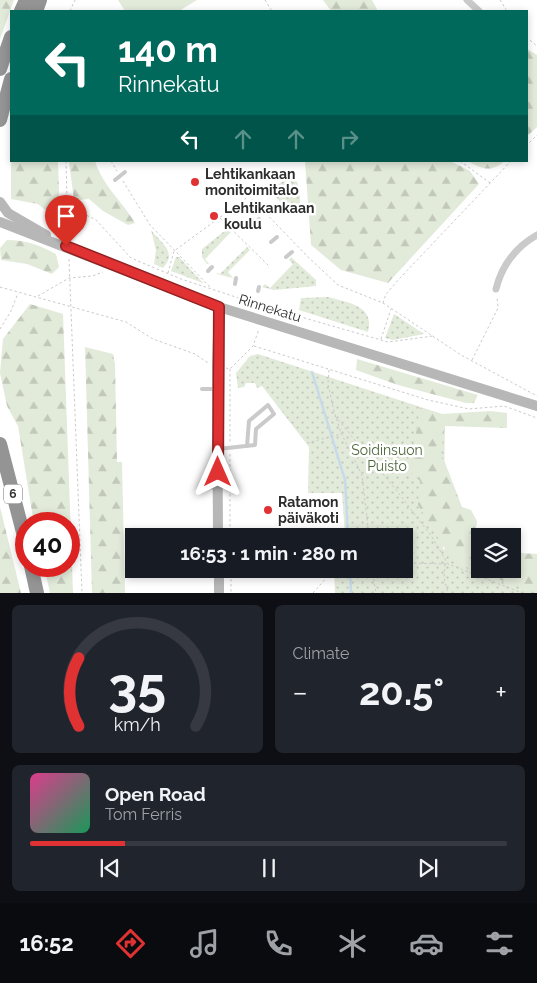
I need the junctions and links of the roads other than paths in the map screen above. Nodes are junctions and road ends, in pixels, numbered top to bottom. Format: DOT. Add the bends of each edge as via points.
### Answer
graph roads {
  1 [pos="467,0"];
  2 [pos="478,10"];
  3 [pos="10,40"];
  4 [pos="0,69"];
  5 [pos="10,83"];
  6 [pos="0,120"];
  7 [pos="125,172"];
  8 [pos="115,180"];
  9 [pos="0,202"];
  10 [pos="259,219"];
  11 [pos="0,222"];
  12 [pos="254,225"];
  13 [pos="537,235"];
  14 [pos="277,237"];
  15 [pos="50,240"];
  16 [pos="271,242"];
  17 [pos="292,252"];
  18 [pos="286,257"];
  19 [pos="212,267"];
  20 [pos="208,271"];
  21 [pos="236,278"];
  22 [pos="235,284"];
  23 [pos="496,289"];
  24 [pos="219,307"];
  25 [pos="202,389"];
  26 [pos="217,389"];
  27 [pos="537,406"];
  28 [pos="0,444"];
  29 [pos="247,446"];
  30 [pos="218,449"];
  31 [pos="218,487"];
  32 [pos="203,488"];
  33 [pos="18,512"];
  34 [pos="218,528"];
  35 [pos="34,577"];
  36 [pos="219,578"];
  37 [pos="38,593"];
  38 [pos="219,593"];
  1 -- 2 [label="street"];
  3 -- 4 [label="highway"];
  5 -- 6 [label="highway"];
  7 -- 8 [label="lane"];
  9 -- 15 [label="street" via="8,213 34,226"];
  10 -- 12 [label="lane"];
  11 -- 15 [label="street, Rinnekatu"];
  13 -- 23 [label="street" via="506,262"];
  14 -- 16 [label="lane"];
  15 -- 24 [label="street, Rinnekatu"];
  17 -- 18 [label="lane"];
  19 -- 20 [label="lane"];
  21 -- 22 [label="lane"];
  24 -- 26 [label="street"];
  24 -- 27 [label="street, Rinnekatu"];
  25 -- 26 [label="lane"];
  26 -- 30 [label="street"];
  28 -- 33 [label="highway, 6"];
  29 -- 29 [label="lane" via="255,445 256,429 274,414 268,405 249,421"];
  29 -- 30 [label="lane"];
  30 -- 31 [label="street"];
  31 -- 32 [label="lane"];
  31 -- 34 [label="street"];
  35 -- 37 [label="highway"];
  36 -- 38 [label="street"];
}
